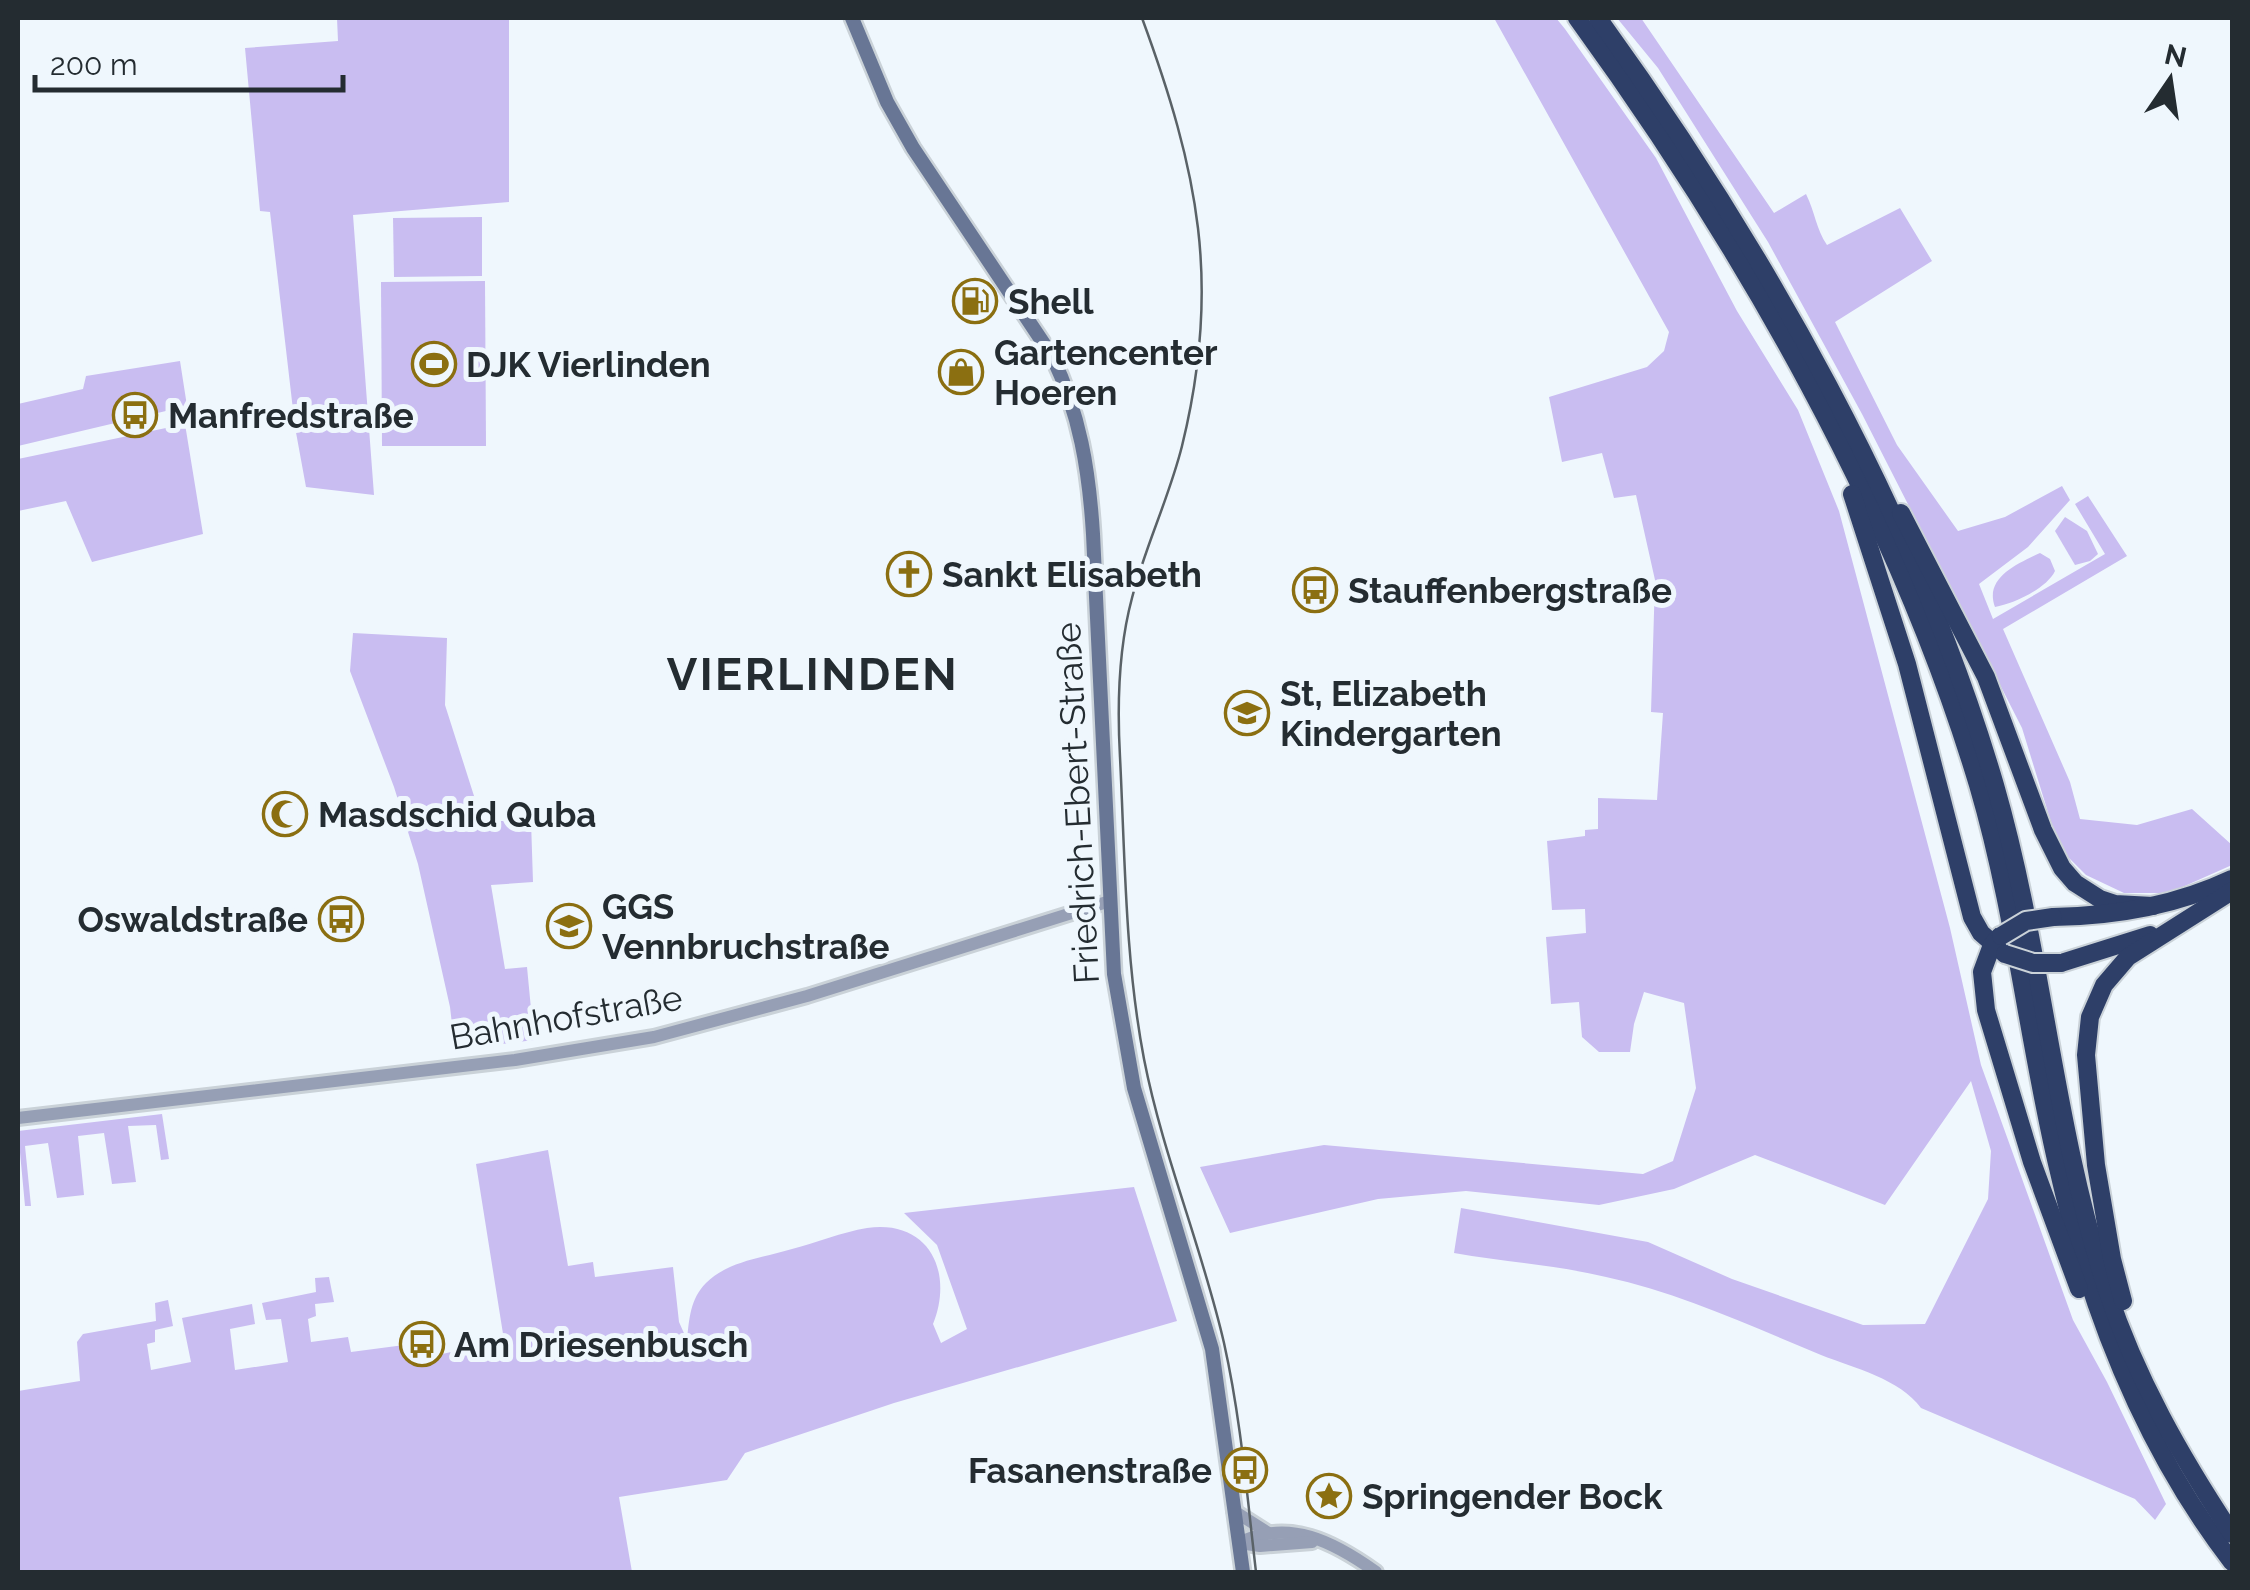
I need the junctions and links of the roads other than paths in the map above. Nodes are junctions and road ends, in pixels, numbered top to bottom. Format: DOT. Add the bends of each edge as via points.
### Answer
graph roads {
  1 [pos="852,18"];
  2 [pos="1577,18"];
  3 [pos="1598,18"];
  4 [pos="1838,446"];
  5 [pos="1861,455"];
  6 [pos="2232,879"];
  7 [pos="2232,891"];
  8 [pos="1110,902"];
  9 [pos="2154,906"];
  10 [pos="2174,926"];
  11 [pos="1999,945"];
  12 [pos="18,1118"];
  13 [pos="2112,1352"];
  14 [pos="2149,1393"];
  15 [pos="1234,1511"];
  16 [pos="1267,1532"];
  17 [pos="2232,1534"];
  18 [pos="1324,1542"];
  19 [pos="1239,1543"];
  20 [pos="1260,1546"];
  21 [pos="2232,1562"];
  22 [pos="1242,1566"];
  23 [pos="1376,1572"];
  1 -- 8 [label="main road, Friedrich-Ebert-Straße" via="913,148 1027,315 1077,416 1094,534"];
  2 -- 4 [label="highway" via="1700,200"];
  3 -- 5 [label="highway" via="1716,193"];
  4 -- 11 [label="highway" via="1907,664 1966,897 1981,932"];
  4 -- 13 [label="highway" via="1934,656 1979,788 2008,902 2056,1164"];
  5 -- 9 [label="highway" via="1900,510 1970,642 2062,868 2100,899"];
  5 -- 14 [label="highway" via="1949,650 1990,769 2024,899 2089,1230"];
  6 -- 9 [label="highway"];
  7 -- 10 [label="highway"];
  8 -- 12 [label="street, Bahnhofstraße" via="654,1037 515,1060"];
  8 -- 15 [label="main road, Friedrich-Ebert-Straße" via="1123,1040 1212,1349"];
  9 -- 11 [label="highway, bridge" via="2026,921"];
  10 -- 11 [label="highway, bridge" via="2061,963 2033,964"];
  10 -- 14 [label="highway" via="2128,957 2104,985 2090,1018 2086,1055 2112,1259"];
  11 -- 13 [label="highway" via="1982,972 1982,990 2007,1088 2081,1295"];
  13 -- 21 [label="highway" via="2150,1433"];
  14 -- 17 [label="highway"];
  15 -- 16 [label="street"];
  15 -- 19 [label="main road, Friedrich-Ebert-Straße"];
  16 -- 18 [label="street"];
  16 -- 19 [label="street"];
  18 -- 20 [label="street"];
  18 -- 23 [label="street"];
  19 -- 20 [label="street"];
  19 -- 22 [label="main road, Friedrich-Ebert-Straße"];
  20 -- 22 [label="street"];
}
